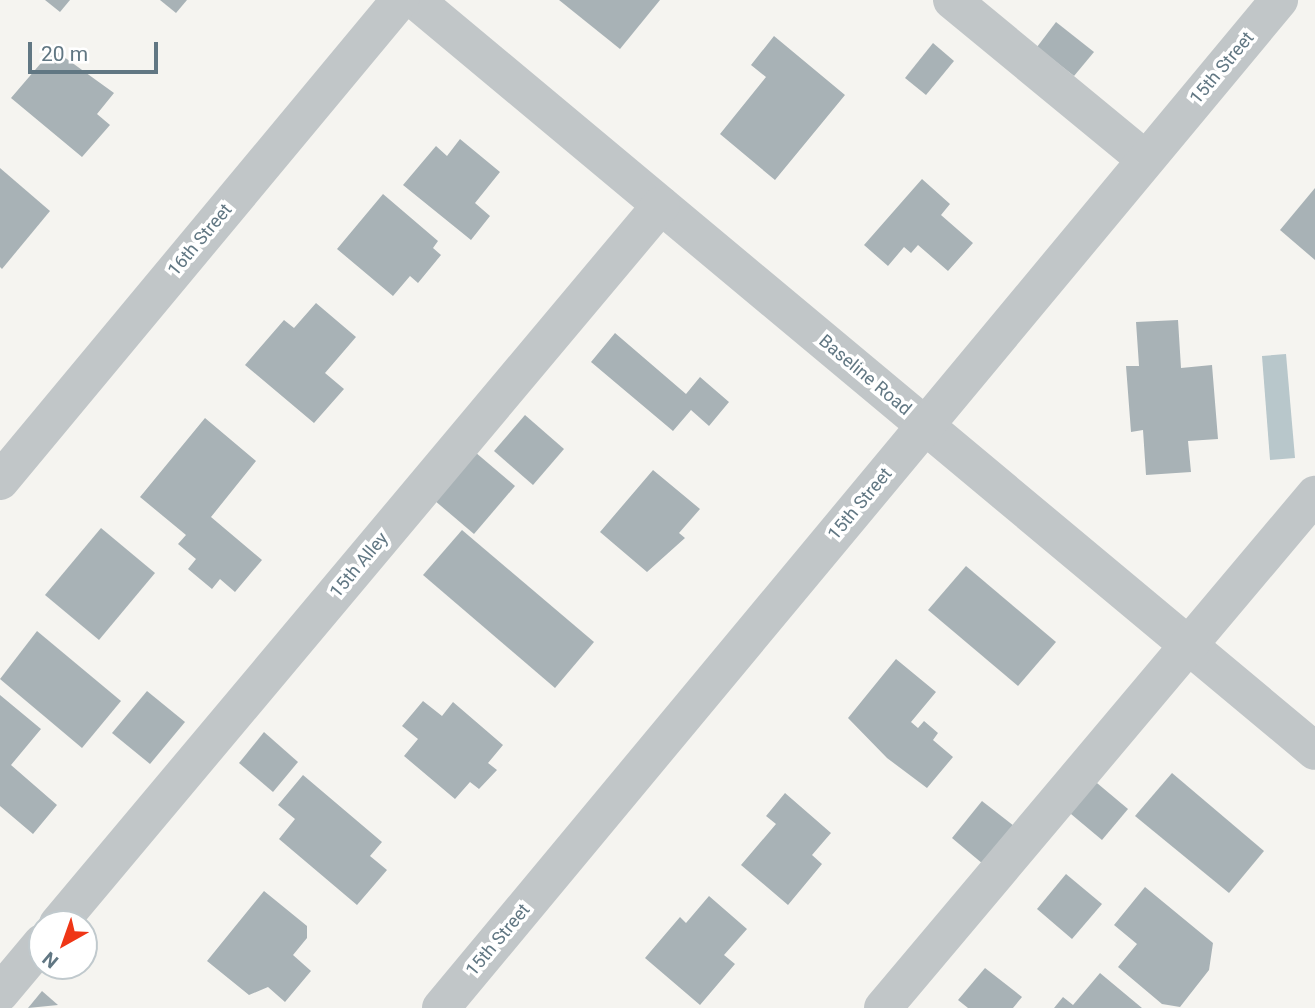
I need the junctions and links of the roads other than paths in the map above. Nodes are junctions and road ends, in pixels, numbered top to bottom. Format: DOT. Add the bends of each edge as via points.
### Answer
graph roads {
  1 [pos="400,0"];
  2 [pos="415,0"];
  3 [pos="953,0"];
  4 [pos="1279,0"];
  5 [pos="1146,160"];
  6 [pos="661,205"];
  7 [pos="926,425"];
  8 [pos="0,481"];
  9 [pos="1315,495"];
  10 [pos="1189,646"];
  11 [pos="1315,751"];
  12 [pos="70,910"];
  13 [pos="28,960"];
  14 [pos="0,993"];
  15 [pos="441,1008"];
  16 [pos="883,1008"];
  1 -- 8 [label="street, 16th Street"];
  2 -- 6 [label="street, Baseline Road"];
  3 -- 5 [label="street"];
  4 -- 5 [label="street, 15th Street"];
  5 -- 7 [label="street, 15th Street"];
  6 -- 7 [label="street, Baseline Road"];
  6 -- 12 [label="street, 15th Alley"];
  7 -- 10 [label="street, Baseline Road"];
  7 -- 15 [label="street, 15th Street"];
  9 -- 10 [label="street"];
  10 -- 11 [label="street, Baseline Road"];
  10 -- 16 [label="street"];
  13 -- 14 [label="street"];
}
